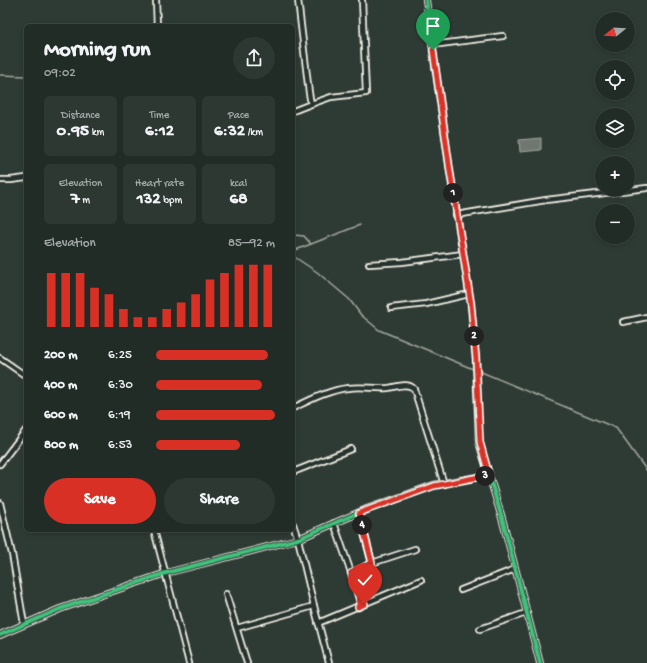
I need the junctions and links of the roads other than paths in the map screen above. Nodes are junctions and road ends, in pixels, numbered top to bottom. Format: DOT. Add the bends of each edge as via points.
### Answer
graph roads {
  1 [pos="156,0"];
  2 [pos="298,0"];
  3 [pos="362,0"];
  4 [pos="426,0"];
  5 [pos="157,24"];
  6 [pos="503,36"];
  7 [pos="432,45"];
  8 [pos="311,104"];
  9 [pos="295,110"];
  10 [pos="24,178"];
  11 [pos="0,180"];
  12 [pos="647,188"];
  13 [pos="456,215"];
  14 [pos="463,254"];
  15 [pos="369,264"];
  16 [pos="469,294"];
  17 [pos="391,308"];
  18 [pos="647,317"];
  19 [pos="623,322"];
  20 [pos="0,358"];
  21 [pos="24,375"];
  22 [pos="295,407"];
  23 [pos="24,433"];
  24 [pos="351,449"];
  25 [pos="0,464"];
  26 [pos="295,471"];
  27 [pos="489,475"];
  28 [pos="444,484"];
  29 [pos="0,502"];
  30 [pos="359,513"];
  31 [pos="334,523"];
  32 [pos="295,530"];
  33 [pos="155,532"];
  34 [pos="298,539"];
  35 [pos="415,549"];
  36 [pos="372,563"];
  37 [pos="515,569"];
  38 [pos="166,573"];
  39 [pos="351,573"];
  40 [pos="421,580"];
  41 [pos="461,590"];
  42 [pos="226,594"];
  43 [pos="314,606"];
  44 [pos="358,607"];
  45 [pos="526,613"];
  46 [pos="318,623"];
  47 [pos="24,624"];
  48 [pos="237,628"];
  49 [pos="480,629"];
  50 [pos="0,635"];
  51 [pos="189,663"];
  52 [pos="247,663"];
  53 [pos="330,663"];
  54 [pos="540,663"];
  1 -- 5 [label="street"];
  2 -- 8 [label="street"];
  3 -- 8 [label="street" via="366,93 331,97"];
  4 -- 7 [label="street"];
  6 -- 7 [label="street"];
  7 -- 13 [label="street"];
  8 -- 9 [label="street"];
  10 -- 11 [label="street"];
  12 -- 13 [label="street"];
  13 -- 14 [label="street"];
  14 -- 15 [label="street"];
  14 -- 16 [label="street"];
  16 -- 17 [label="street" via="426,304"];
  16 -- 27 [label="street" via="476,359 480,442"];
  18 -- 19 [label="street"];
  20 -- 21 [label="street"];
  22 -- 28 [label="street" via="348,388 412,386"];
  23 -- 25 [label="street"];
  24 -- 26 [label="street"];
  27 -- 28 [label="street"];
  27 -- 37 [label="street"];
  28 -- 30 [label="street"];
  29 -- 47 [label="street"];
  30 -- 31 [label="street"];
  30 -- 36 [label="street"];
  31 -- 34 [label="street"];
  31 -- 39 [label="street"];
  32 -- 34 [label="street"];
  33 -- 38 [label="street"];
  34 -- 38 [label="street"];
  34 -- 43 [label="street"];
  35 -- 36 [label="street"];
  36 -- 39 [label="street"];
  37 -- 41 [label="street"];
  37 -- 45 [label="street"];
  38 -- 47 [label="street"];
  38 -- 51 [label="street"];
  39 -- 44 [label="street" via="360,602"];
  40 -- 44 [label="street"];
  42 -- 48 [label="street"];
  43 -- 46 [label="street"];
  43 -- 48 [label="street"];
  44 -- 46 [label="street"];
  45 -- 49 [label="street"];
  45 -- 54 [label="street"];
  46 -- 53 [label="street"];
  47 -- 50 [label="street"];
  48 -- 52 [label="street"];
}
